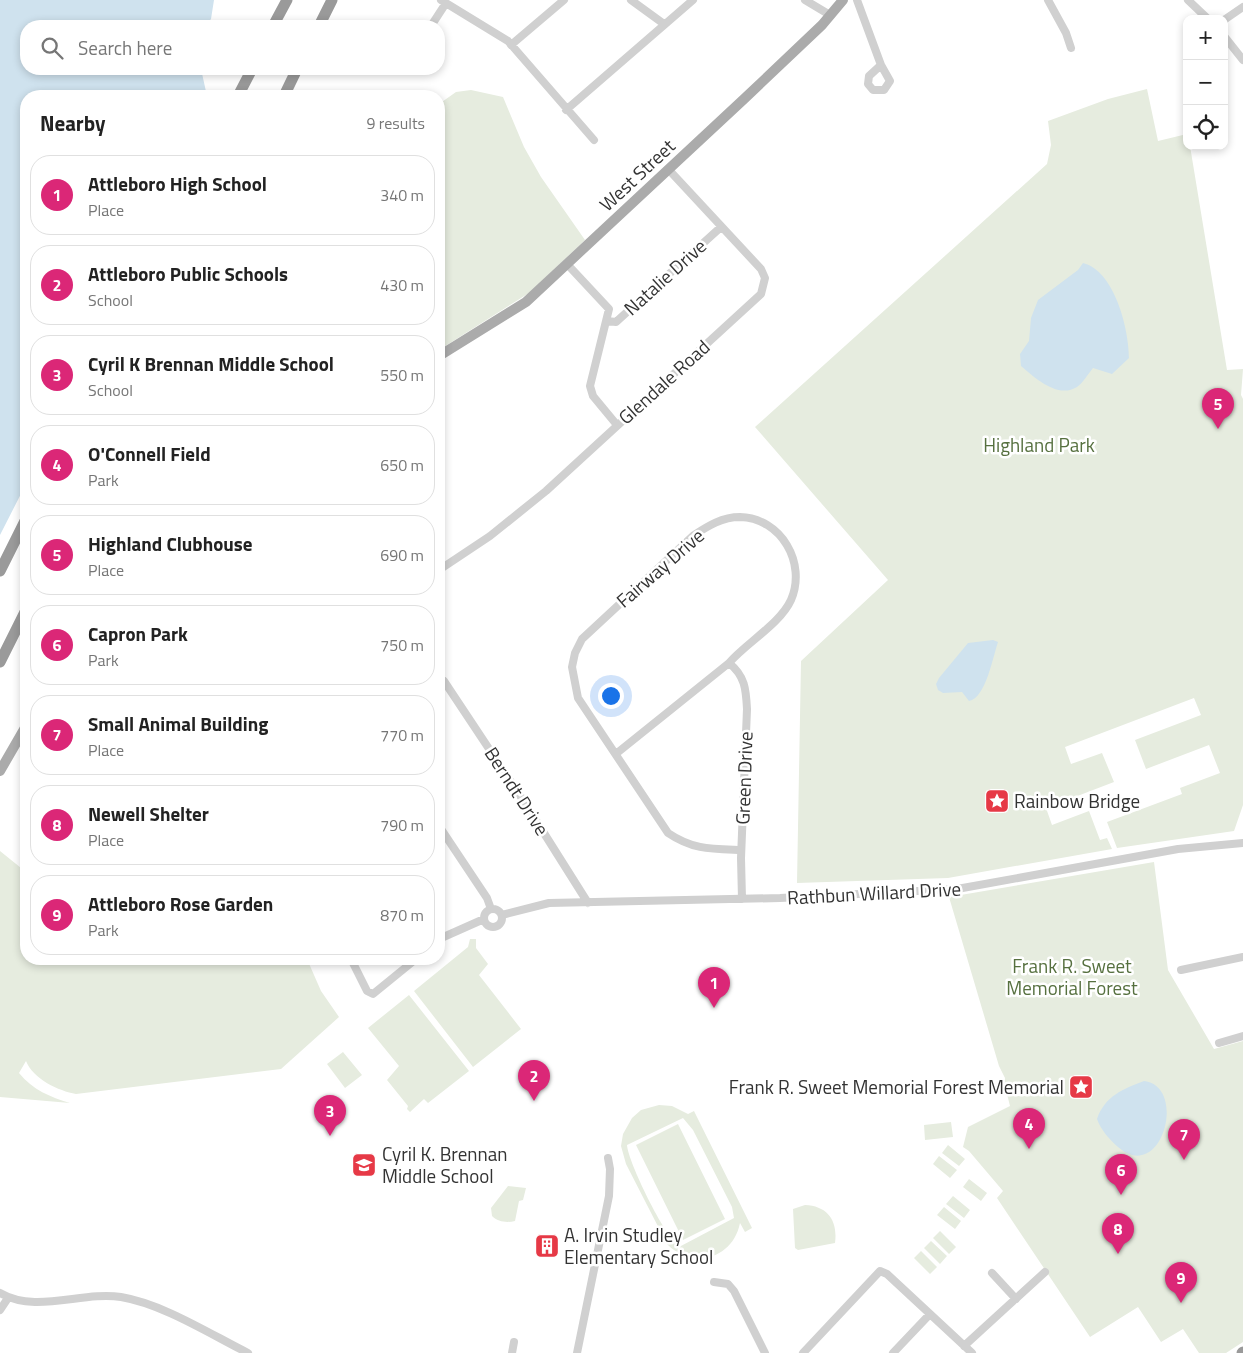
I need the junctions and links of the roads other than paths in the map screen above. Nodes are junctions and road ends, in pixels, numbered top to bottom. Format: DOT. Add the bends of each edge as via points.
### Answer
graph roads {
  1 [pos="286,0"];
  2 [pos="332,0"];
  3 [pos="564,0"];
  4 [pos="631,0"];
  5 [pos="694,0"];
  6 [pos="805,0"];
  7 [pos="843,0"];
  8 [pos="857,0"];
  9 [pos="1048,0"];
  10 [pos="1188,0"];
  11 [pos="444,2"];
  12 [pos="1243,6"];
  13 [pos="830,15"];
  14 [pos="1204,15"];
  15 [pos="1228,17"];
  16 [pos="276,20"];
  17 [pos="322,20"];
  18 [pos="435,20"];
  19 [pos="664,24"];
  20 [pos="1228,41"];
  21 [pos="510,45"];
  22 [pos="1071,48"];
  23 [pos="1243,60"];
  24 [pos="880,65"];
  25 [pos="249,75"];
  26 [pos="295,75"];
  27 [pos="241,90"];
  28 [pos="287,90"];
  29 [pos="566,110"];
  30 [pos="594,140"];
  31 [pos="669,170"];
  32 [pos="721,227"];
  33 [pos="567,264"];
  34 [pos="607,321"];
  35 [pos="445,352"];
  36 [pos="617,426"];
  37 [pos="20,531"];
  38 [pos="445,566"];
  39 [pos="0,571"];
  40 [pos="20,622"];
  41 [pos="0,662"];
  42 [pos="729,663"];
  43 [pos="445,682"];
  44 [pos="20,736"];
  45 [pos="617,753"];
  46 [pos="0,771"];
  47 [pos="445,837"];
  48 [pos="1243,843"];
  49 [pos="741,850"];
  50 [pos="742,899"];
  51 [pos="588,903"];
  52 [pos="491,910"];
  53 [pos="502,915"];
  54 [pos="484,918"];
  55 [pos="445,936"];
  56 [pos="1243,957"];
  57 [pos="353,965"];
  58 [pos="409,965"];
  59 [pos="1181,970"];
  60 [pos="1243,1036"];
  61 [pos="1219,1043"];
  62 [pos="608,1158"];
  63 [pos="1045,1272"];
  64 [pos="992,1273"];
  65 [pos="714,1282"];
  66 [pos="0,1293"];
  67 [pos="8,1298"];
  68 [pos="1016,1298"];
  69 [pos="0,1310"];
  70 [pos="930,1314"];
  71 [pos="514,1342"];
  72 [pos="964,1346"];
  73 [pos="248,1353"];
  74 [pos="512,1353"];
  75 [pos="577,1353"];
  76 [pos="766,1353"];
  77 [pos="803,1353"];
  78 [pos="893,1353"];
  79 [pos="972,1353"];
  1 -- 16 [label="highway"];
  2 -- 17 [label="highway"];
  3 -- 21 [label="street"];
  4 -- 19 [label="street"];
  5 -- 19 [label="street"];
  6 -- 13 [label="street"];
  7 -- 13 [label="main road, West Street"];
  8 -- 24 [label="street"];
  9 -- 22 [label="street"];
  10 -- 14 [label="street"];
  11 -- 18 [label="street"];
  11 -- 21 [label="street"];
  12 -- 15 [label="street"];
  13 -- 31 [label="main road, West Street"];
  19 -- 29 [label="street"];
  20 -- 23 [label="street"];
  21 -- 29 [label="street"];
  25 -- 27 [label="highway"];
  26 -- 28 [label="highway"];
  29 -- 30 [label="street"];
  31 -- 32 [label="street, Glendale Road"];
  31 -- 33 [label="main road, West Street"];
  32 -- 34 [label="street, Natalie Drive" via="616,322"];
  32 -- 36 [label="street, Glendale Road" via="761,269 765,278 760,294"];
  33 -- 34 [label="street" via="609,309"];
  33 -- 35 [label="main road, West Street" via="526,302"];
  34 -- 36 [label="street" via="590,386 593,396"];
  36 -- 38 [label="street, Glendale Road" via="521,513"];
  37 -- 39 [label="highway"];
  40 -- 41 [label="highway"];
  42 -- 45 [label="street, Fairway Drive"];
  42 -- 45 [label="street, Fairway Drive" via="782,614 791,600 796,582 796,568 782,537 770,526 739,517 710,524 694,535 599,621 578,646 572,667 578,698"];
  42 -- 49 [label="street, Green Drive" via="740,672 746,687"];
  43 -- 51 [label="street, Berndt Drive"];
  44 -- 46 [label="main road"];
  45 -- 49 [label="street, Fairway Drive" via="668,833 683,843 705,849"];
  47 -- 52 [label="street" via="487,898"];
  48 -- 50 [label="street, Rathbun Willard Drive" via="1178,849 957,889"];
  49 -- 50 [label="street, Green Drive"];
  50 -- 51 [label="street, Rathbun Willard Drive"];
  51 -- 53 [label="street, Rathbun Willard Drive" via="549,903"];
  52 -- 53 [label="street" via="498,910"];
  52 -- 54 [label="street"];
  53 -- 54 [label="street, Rathbun Willard Drive" via="497,926 488,925"];
  54 -- 55 [label="street"];
  56 -- 59 [label="street"];
  57 -- 58 [label="street" via="367,991 375,993"];
  60 -- 61 [label="street"];
  62 -- 75 [label="street" via="609,1196"];
  63 -- 68 [label="street"];
  64 -- 68 [label="street"];
  65 -- 76 [label="street" via="728,1284 734,1291"];
  66 -- 67 [label="street"];
  67 -- 69 [label="street"];
  67 -- 73 [label="street" via="38,1301 124,1297 165,1312"];
  68 -- 72 [label="street"];
  70 -- 72 [label="street"];
  70 -- 77 [label="street" via="887,1274 880,1272"];
  70 -- 78 [label="street"];
  71 -- 74 [label="street"];
  72 -- 79 [label="street"];
}
